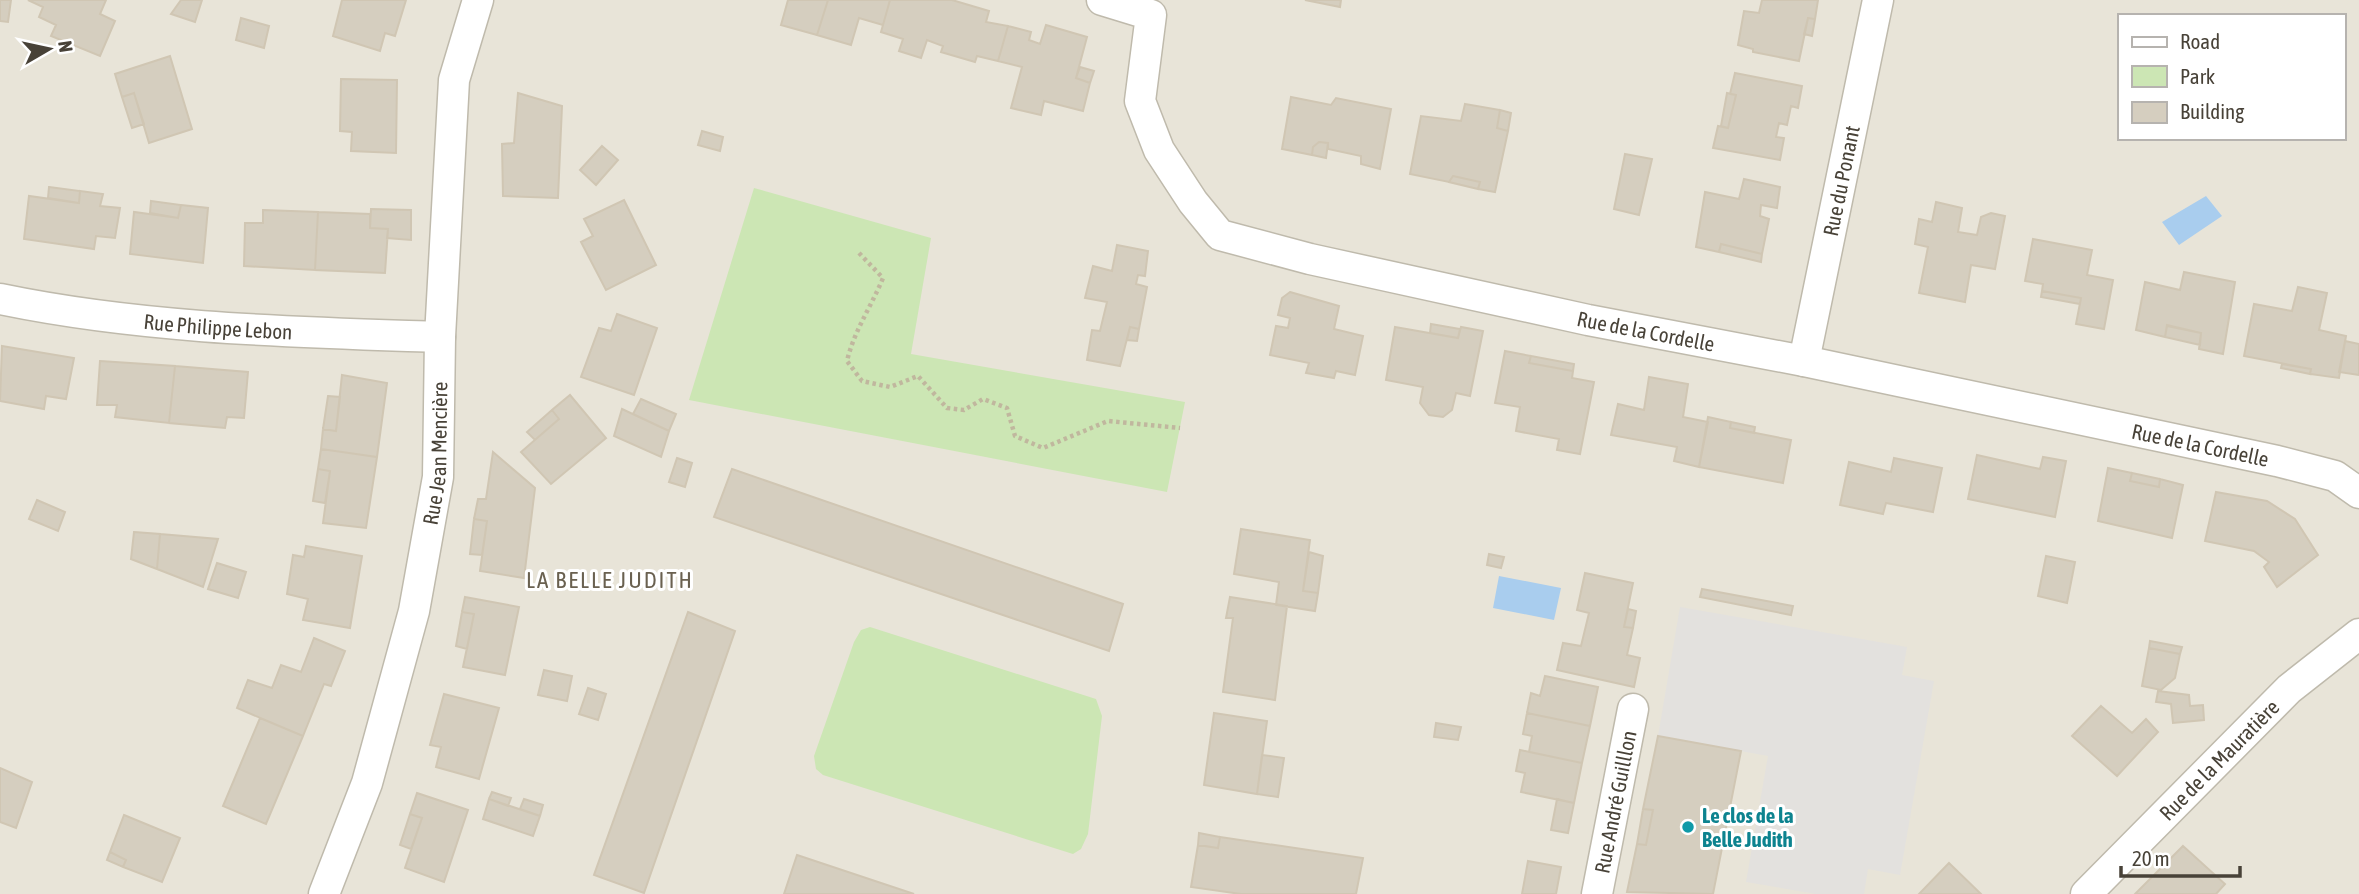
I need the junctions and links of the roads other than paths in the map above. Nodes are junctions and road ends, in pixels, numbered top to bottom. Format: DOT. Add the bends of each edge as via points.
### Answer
graph roads {
  1 [pos="478,0"];
  2 [pos="1102,0"];
  3 [pos="1878,0"];
  4 [pos="1153,7"];
  5 [pos="0,299"];
  6 [pos="440,337"];
  7 [pos="1804,361"];
  8 [pos="2359,493"];
  9 [pos="2359,634"];
  10 [pos="1633,709"];
  11 [pos="324,894"];
  12 [pos="1597,894"];
  13 [pos="2086,894"];
  1 -- 6 [label="street, Rue Jean Mencière" via="454,80"];
  2 -- 4 [label="street, Rue de la Cordelle"];
  3 -- 7 [label="street, Rue du Ponant"];
  4 -- 7 [label="street, Rue de la Cordelle" via="1140,101 1159,150 1220,235 1588,320"];
  5 -- 6 [label="street, Rue Philippe Lebon" via="47,309 199,325"];
  6 -- 11 [label="street, Rue Jean Mencière" via="438,477 414,611 367,783"];
  7 -- 8 [label="street, Rue de la Cordelle" via="2277,461 2335,476"];
  9 -- 13 [label="street, Rue de la Mauratière" via="2289,688"];
  10 -- 12 [label="street, Rue André Guilllon"];
}
